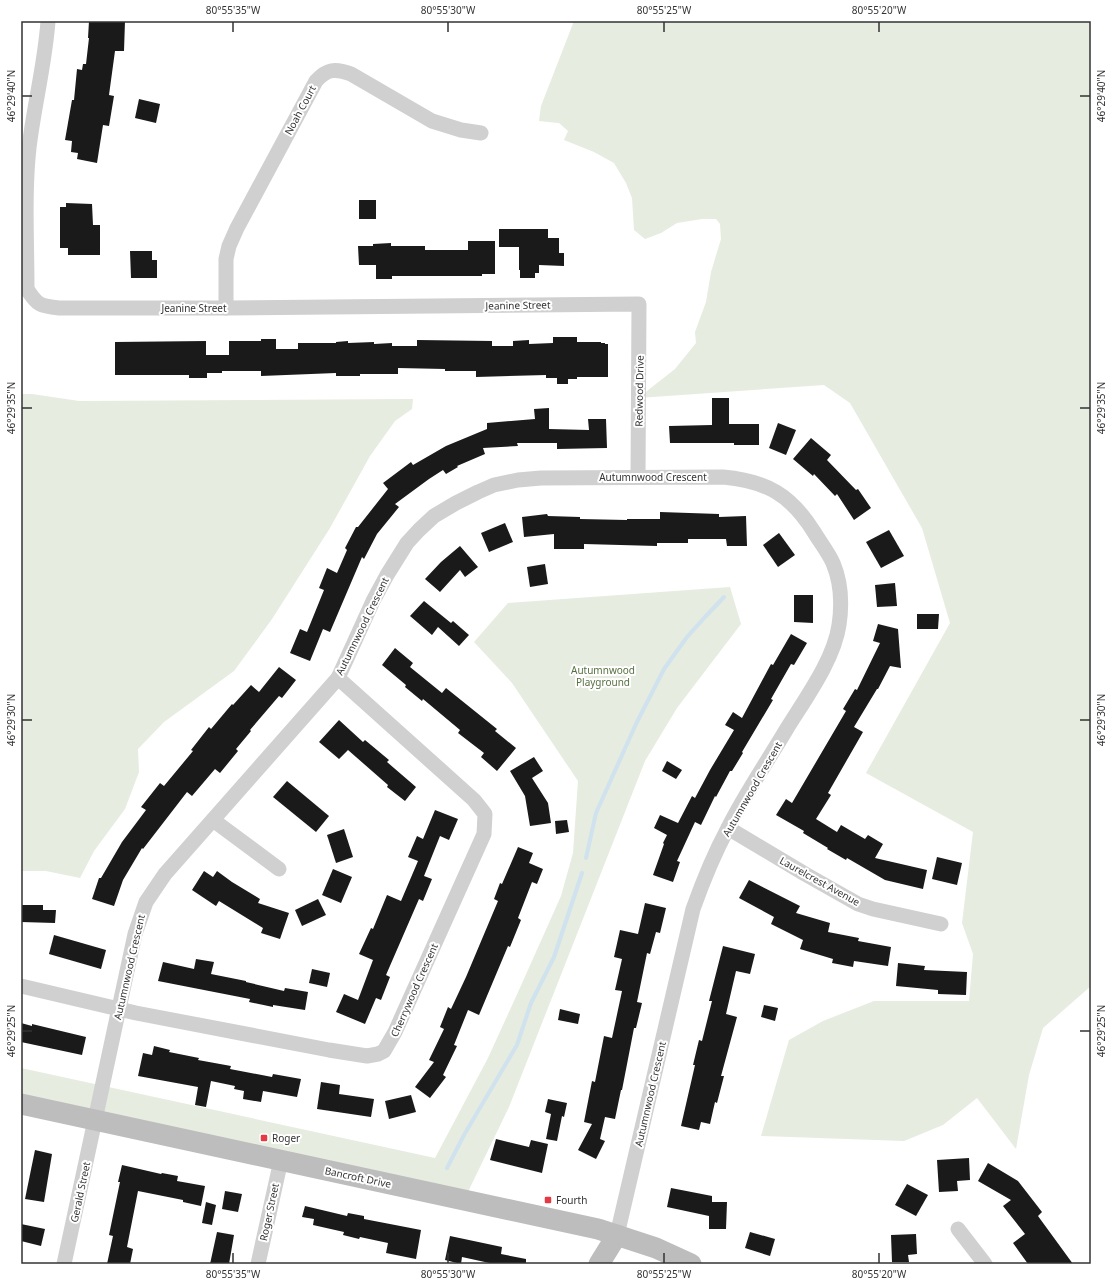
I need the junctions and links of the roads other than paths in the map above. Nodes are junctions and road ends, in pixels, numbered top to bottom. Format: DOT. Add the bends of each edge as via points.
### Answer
graph roads {
  1 [pos="48,21"];
  2 [pos="481,133"];
  3 [pos="639,304"];
  4 [pos="226,308"];
  5 [pos="638,477"];
  6 [pos="338,678"];
  7 [pos="213,820"];
  8 [pos="728,828"];
  9 [pos="279,869"];
  10 [pos="941,924"];
  11 [pos="21,986"];
  12 [pos="118,1010"];
  13 [pos="21,1104"];
  14 [pos="96,1120"];
  15 [pos="281,1160"];
  16 [pos="958,1229"];
  17 [pos="617,1235"];
  18 [pos="64,1264"];
  19 [pos="258,1264"];
  20 [pos="599,1264"];
  21 [pos="691,1264"];
  22 [pos="985,1264"];
  1 -- 4 [label="street, Jeanine Street" via="27,173 27,289 34,301 59,308"];
  2 -- 4 [label="street, Noah Court" via="432,121 341,70 321,75 229,246 226,259"];
  3 -- 4 [label="street, Jeanine Street"];
  3 -- 5 [label="street, Redwood Drive"];
  5 -- 6 [label="street, Autumnwood Crescent" via="518,480 494,485 434,516 406,543 397,558 373,601"];
  5 -- 8 [label="street, Autumnwood Crescent" via="723,477 761,484 774,490 800,511 833,562 838,577 841,611 837,639 819,675"];
  6 -- 7 [label="street, Autumnwood Crescent"];
  6 -- 12 [label="street, Cherrywood Crescent" via="474,800 485,814 484,834 389,1044 384,1051 367,1056"];
  7 -- 9 [label="street"];
  7 -- 12 [label="street, Autumnwood Crescent" via="166,874 146,902 135,934"];
  8 -- 10 [label="street, Laurelcrest Avenue" via="858,904"];
  8 -- 17 [label="street, Autumnwood Crescent" via="694,908"];
  11 -- 12 [label="street, Cherrywood Crescent"];
  12 -- 14 [label="street, Autumnwood Crescent"];
  13 -- 14 [label="main road, Bancroft Drive"];
  14 -- 15 [label="main road, Bancroft Drive"];
  14 -- 18 [label="street, Gerald Street"];
  15 -- 17 [label="main road, Bancroft Drive"];
  15 -- 19 [label="street, Roger Street"];
  16 -- 22 [label="street"];
  17 -- 20 [label="main road"];
  17 -- 21 [label="main road, Bancroft Drive" via="656,1248"];
}
